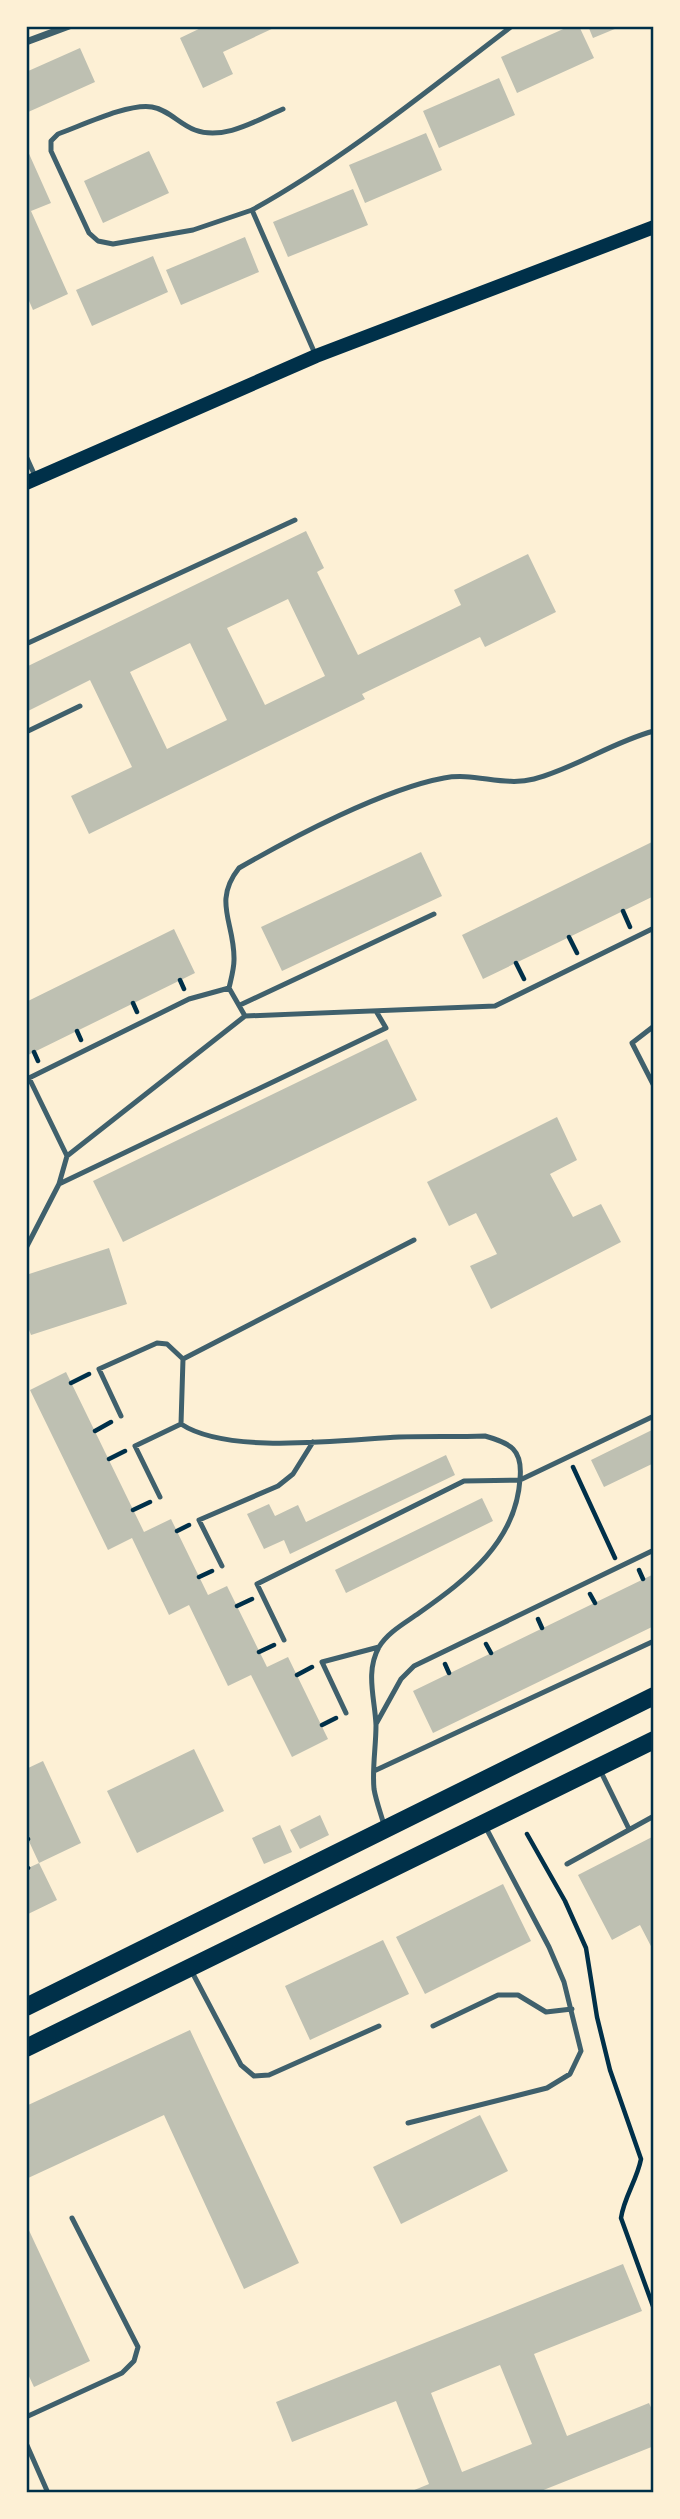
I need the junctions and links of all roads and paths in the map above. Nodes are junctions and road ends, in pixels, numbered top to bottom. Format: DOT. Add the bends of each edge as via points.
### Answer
graph roads {
  1 [pos="69,26"];
  2 [pos="512,26"];
  3 [pos="26,42"];
  4 [pos="283,109"];
  5 [pos="252,210"];
  6 [pos="654,227"];
  7 [pos="316,356"];
  8 [pos="26,456"];
  9 [pos="31,481"];
  10 [pos="295,520"];
  11 [pos="26,644"];
  12 [pos="80,706"];
  13 [pos="26,732"];
  14 [pos="654,732"];
  15 [pos="434,914"];
  16 [pos="654,928"];
  17 [pos="229,988"];
  18 [pos="240,1005"];
  19 [pos="376,1011"];
  20 [pos="245,1016"];
  21 [pos="654,1026"];
  22 [pos="28,1079"];
  23 [pos="654,1086"];
  24 [pos="67,1156"];
  25 [pos="59,1184"];
  26 [pos="414,1240"];
  27 [pos="26,1248"];
  28 [pos="183,1359"];
  29 [pos="121,1416"];
  30 [pos="654,1416"];
  31 [pos="181,1424"];
  32 [pos="313,1442"];
  33 [pos="568,1457"];
  34 [pos="520,1480"];
  35 [pos="160,1497"];
  36 [pos="654,1550"];
  37 [pos="222,1566"];
  38 [pos="619,1567"];
  39 [pos="284,1640"];
  40 [pos="654,1641"];
  41 [pos="379,1647"];
  42 [pos="654,1696"];
  43 [pos="346,1713"];
  44 [pos="376,1726"];
  45 [pos="654,1740"];
  46 [pos="645,1748"];
  47 [pos="599,1767"];
  48 [pos="374,1771"];
  49 [pos="654,1816"];
  50 [pos="484,1824"];
  51 [pos="629,1829"];
  52 [pos="386,1832"];
  53 [pos="527,1834"];
  54 [pos="567,1864"];
  55 [pos="191,1969"];
  56 [pos="26,2007"];
  57 [pos="572,2009"];
  58 [pos="379,2026"];
  59 [pos="433,2026"];
  60 [pos="26,2048"];
  61 [pos="408,2123"];
  62 [pos="72,2218"];
  63 [pos="654,2309"];
  64 [pos="26,2417"];
  65 [pos="26,2443"];
  66 [pos="48,2493"];
  1 -- 3 [label="street"];
  2 -- 5 [label="lane" via="388,120"];
  4 -- 5 [label="lane" via="232,131 214,133 195,130 166,112 137,107 58,134 51,141 51,151 89,233 98,241 113,244 194,230"];
  5 -- 7 [label="lane"];
  6 -- 7 [label="main road"];
  7 -- 9 [label="main road"];
  8 -- 9 [label="lane"];
  10 -- 11 [label="lane"];
  12 -- 13 [label="lane"];
  14 -- 17 [label="lane" via="536,779 513,783 447,777 423,783 344,814 239,868 227,883 225,904 234,958"];
  15 -- 18 [label="lane"];
  16 -- 19 [label="lane" via="495,1006"];
  17 -- 18 [label="lane"];
  17 -- 22 [label="lane" via="189,999"];
  18 -- 20 [label="lane"];
  19 -- 20 [label="lane"];
  19 -- 25 [label="lane" via="386,1028"];
  20 -- 24 [label="lane"];
  21 -- 23 [label="lane" via="632,1044"];
  22 -- 24 [label="lane"];
  24 -- 25 [label="lane"];
  25 -- 27 [label="lane"];
  26 -- 28 [label="lane"];
  28 -- 29 [label="lane" via="167,1344 157,1343 99,1369"];
  28 -- 31 [label="lane"];
  30 -- 33 [label="lane"];
  31 -- 32 [label="lane" via="223,1440"];
  31 -- 35 [label="lane" via="135,1446"];
  32 -- 34 [label="lane" via="485,1436 507,1442 516,1451"];
  32 -- 37 [label="lane" via="293,1474 278,1486 199,1520"];
  33 -- 34 [label="lane"];
  33 -- 38 [label="path"];
  34 -- 39 [label="lane" via="464,1480 257,1584"];
  34 -- 41 [label="lane" via="515,1508 499,1542 466,1580 392,1632"];
  36 -- 38 [label="lane"];
  38 -- 44 [label="lane" via="415,1666 401,1679"];
  40 -- 48 [label="lane"];
  41 -- 43 [label="lane" via="322,1662"];
  41 -- 44 [label="lane" via="370,1673"];
  42 -- 52 [label="main road"];
  44 -- 48 [label="lane"];
  45 -- 46 [label="main road"];
  46 -- 47 [label="main road"];
  47 -- 50 [label="main road"];
  47 -- 51 [label="lane"];
  48 -- 52 [label="lane" via="374,1791"];
  49 -- 51 [label="lane"];
  50 -- 55 [label="main road"];
  50 -- 57 [label="lane" via="549,1947"];
  51 -- 54 [label="lane"];
  52 -- 56 [label="main road"];
  53 -- 63 [label="path" via="586,1948 610,2070 641,2159 621,2218"];
  55 -- 58 [label="lane" via="240,2065 254,2076 269,2075"];
  55 -- 60 [label="main road"];
  57 -- 59 [label="lane" via="547,2011 518,1995 498,1995"];
  57 -- 61 [label="lane" via="581,2051 570,2074 560,2082"];
  62 -- 64 [label="lane" via="138,2347 134,2361 122,2373"];
  65 -- 66 [label="lane"];
}
